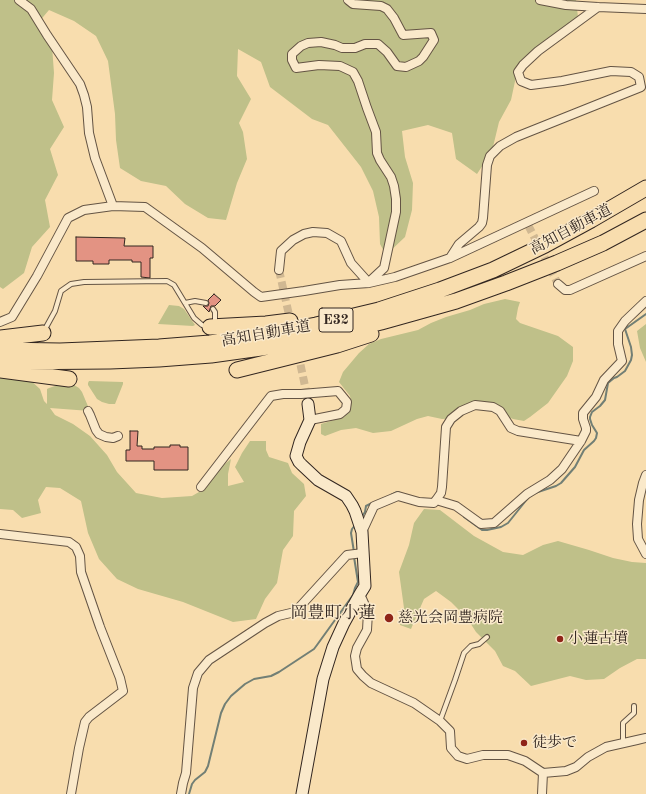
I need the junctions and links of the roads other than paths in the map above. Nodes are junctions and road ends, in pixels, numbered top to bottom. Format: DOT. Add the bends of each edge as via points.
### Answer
graph roads {
  1 [pos="19,0"];
  2 [pos="348,0"];
  3 [pos="540,0"];
  4 [pos="598,7"];
  5 [pos="646,9"];
  6 [pos="646,188"];
  7 [pos="594,191"];
  8 [pos="113,206"];
  9 [pos="646,220"];
  10 [pos="646,256"];
  11 [pos="450,258"];
  12 [pos="280,270"];
  13 [pos="369,283"];
  14 [pos="558,284"];
  15 [pos="440,290"];
  16 [pos="456,301"];
  17 [pos="646,302"];
  18 [pos="185,303"];
  19 [pos="206,303"];
  20 [pos="212,309"];
  21 [pos="0,322"];
  22 [pos="213,327"];
  23 [pos="43,333"];
  24 [pos="0,338"];
  25 [pos="0,350"];
  26 [pos="0,362"];
  27 [pos="0,370"];
  28 [pos="237,370"];
  29 [pos="70,379"];
  30 [pos="308,404"];
  31 [pos="88,411"];
  32 [pos="310,420"];
  33 [pos="118,436"];
  34 [pos="581,441"];
  35 [pos="646,475"];
  36 [pos="201,487"];
  37 [pos="435,501"];
  38 [pos="359,525"];
  39 [pos="0,534"];
  40 [pos="357,554"];
  41 [pos="646,554"];
  42 [pos="360,594"];
  43 [pos="487,637"];
  44 [pos="634,706"];
  45 [pos="440,721"];
  46 [pos="646,738"];
  47 [pos="623,743"];
  48 [pos="543,773"];
  49 [pos="71,794"];
  50 [pos="182,794"];
  51 [pos="302,794"];
  52 [pos="542,794"];
  1 -- 8 [label="street" via="31,9 80,84 87,107 89,133 95,158"];
  2 -- 13 [label="street" via="353,4 381,6 387,9 403,35 431,33 434,40 423,57 406,67 397,66 378,44 342,48 321,42 308,43 292,54 296,68 340,66 353,72 376,132 377,153 394,186 396,212 384,268"];
  3 -- 4 [label="street"];
  4 -- 5 [label="street"];
  4 -- 11 [label="street" via="523,64 518,72 521,81 531,85 617,71 631,72 639,77 641,87 516,137 500,146 490,156 487,165 482,223 459,244"];
  6 -- 15 [label="highway, 高知自動車道 / E32" via="545,246 493,270"];
  7 -- 11 [label="street"];
  8 -- 13 [label="street" via="145,208 202,248 261,297"];
  8 -- 21 [label="street" via="84,210 68,218 12,316"];
  9 -- 16 [label="highway, 高知自動車道 / E32" via="603,243 557,263"];
  10 -- 14 [label="street" via="570,290 565,290"];
  11 -- 13 [label="street"];
  12 -- 13 [label="street" via="281,251 294,240 313,232 327,233 341,241 351,263"];
  15 -- 22 [label="highway" via="314,318"];
  15 -- 25 [label="highway, 高知自動車道 / E32" via="379,310 316,325 210,343 145,348"];
  16 -- 26 [label="highway, 高知自動車道 / E32" via="331,334 211,355 159,359"];
  16 -- 28 [label="highway" via="337,345"];
  17 -- 34 [label="street" via="618,331 622,361 604,380 596,397 583,413 586,431"];
  18 -- 19 [label="lane"];
  18 -- 22 [label="lane" via="194,318 202,325"];
  18 -- 23 [label="lane" via="174,285 167,281 71,284 61,291 55,311"];
  20 -- 22 [label="lane" via="215,312"];
  23 -- 24 [label="highway"];
  27 -- 29 [label="highway"];
  30 -- 32 [label="street"];
  31 -- 33 [label="street" via="99,434 106,438"];
  32 -- 36 [label="street" via="340,414 346,409 347,402 338,391 272,396"];
  32 -- 38 [label="street" via="296,456 318,480 346,496"];
  34 -- 37 [label="street" via="562,470 527,494 494,523 481,524 456,506"];
  34 -- 37 [label="street" via="518,431 511,428 500,411 493,407 475,405 461,411 446,427 442,487"];
  35 -- 41 [label="street" via="636,524 638,538"];
  37 -- 38 [label="street" via="419,502 398,496 374,506"];
  38 -- 40 [label="street"];
  39 -- 49 [label="street" via="69,542 76,547 80,556 81,572 120,678 123,691 85,722"];
  40 -- 42 [label="street" via="366,586"];
  40 -- 50 [label="street" via="347,555 295,612 278,616 265,623 209,660 198,673"];
  42 -- 45 [label="street" via="368,612 367,630 355,656 357,669 372,683 414,703"];
  42 -- 51 [label="street" via="333,647 323,679"];
  43 -- 45 [label="lane" via="479,644 470,646 464,653"];
  44 -- 47 [label="lane" via="634,713 624,724"];
  45 -- 48 [label="street" via="450,731 451,748 458,756 468,759 483,755 508,755 525,761"];
  46 -- 47 [label="street"];
  47 -- 48 [label="street" via="606,747 566,771"];
  48 -- 52 [label="street"];
}
